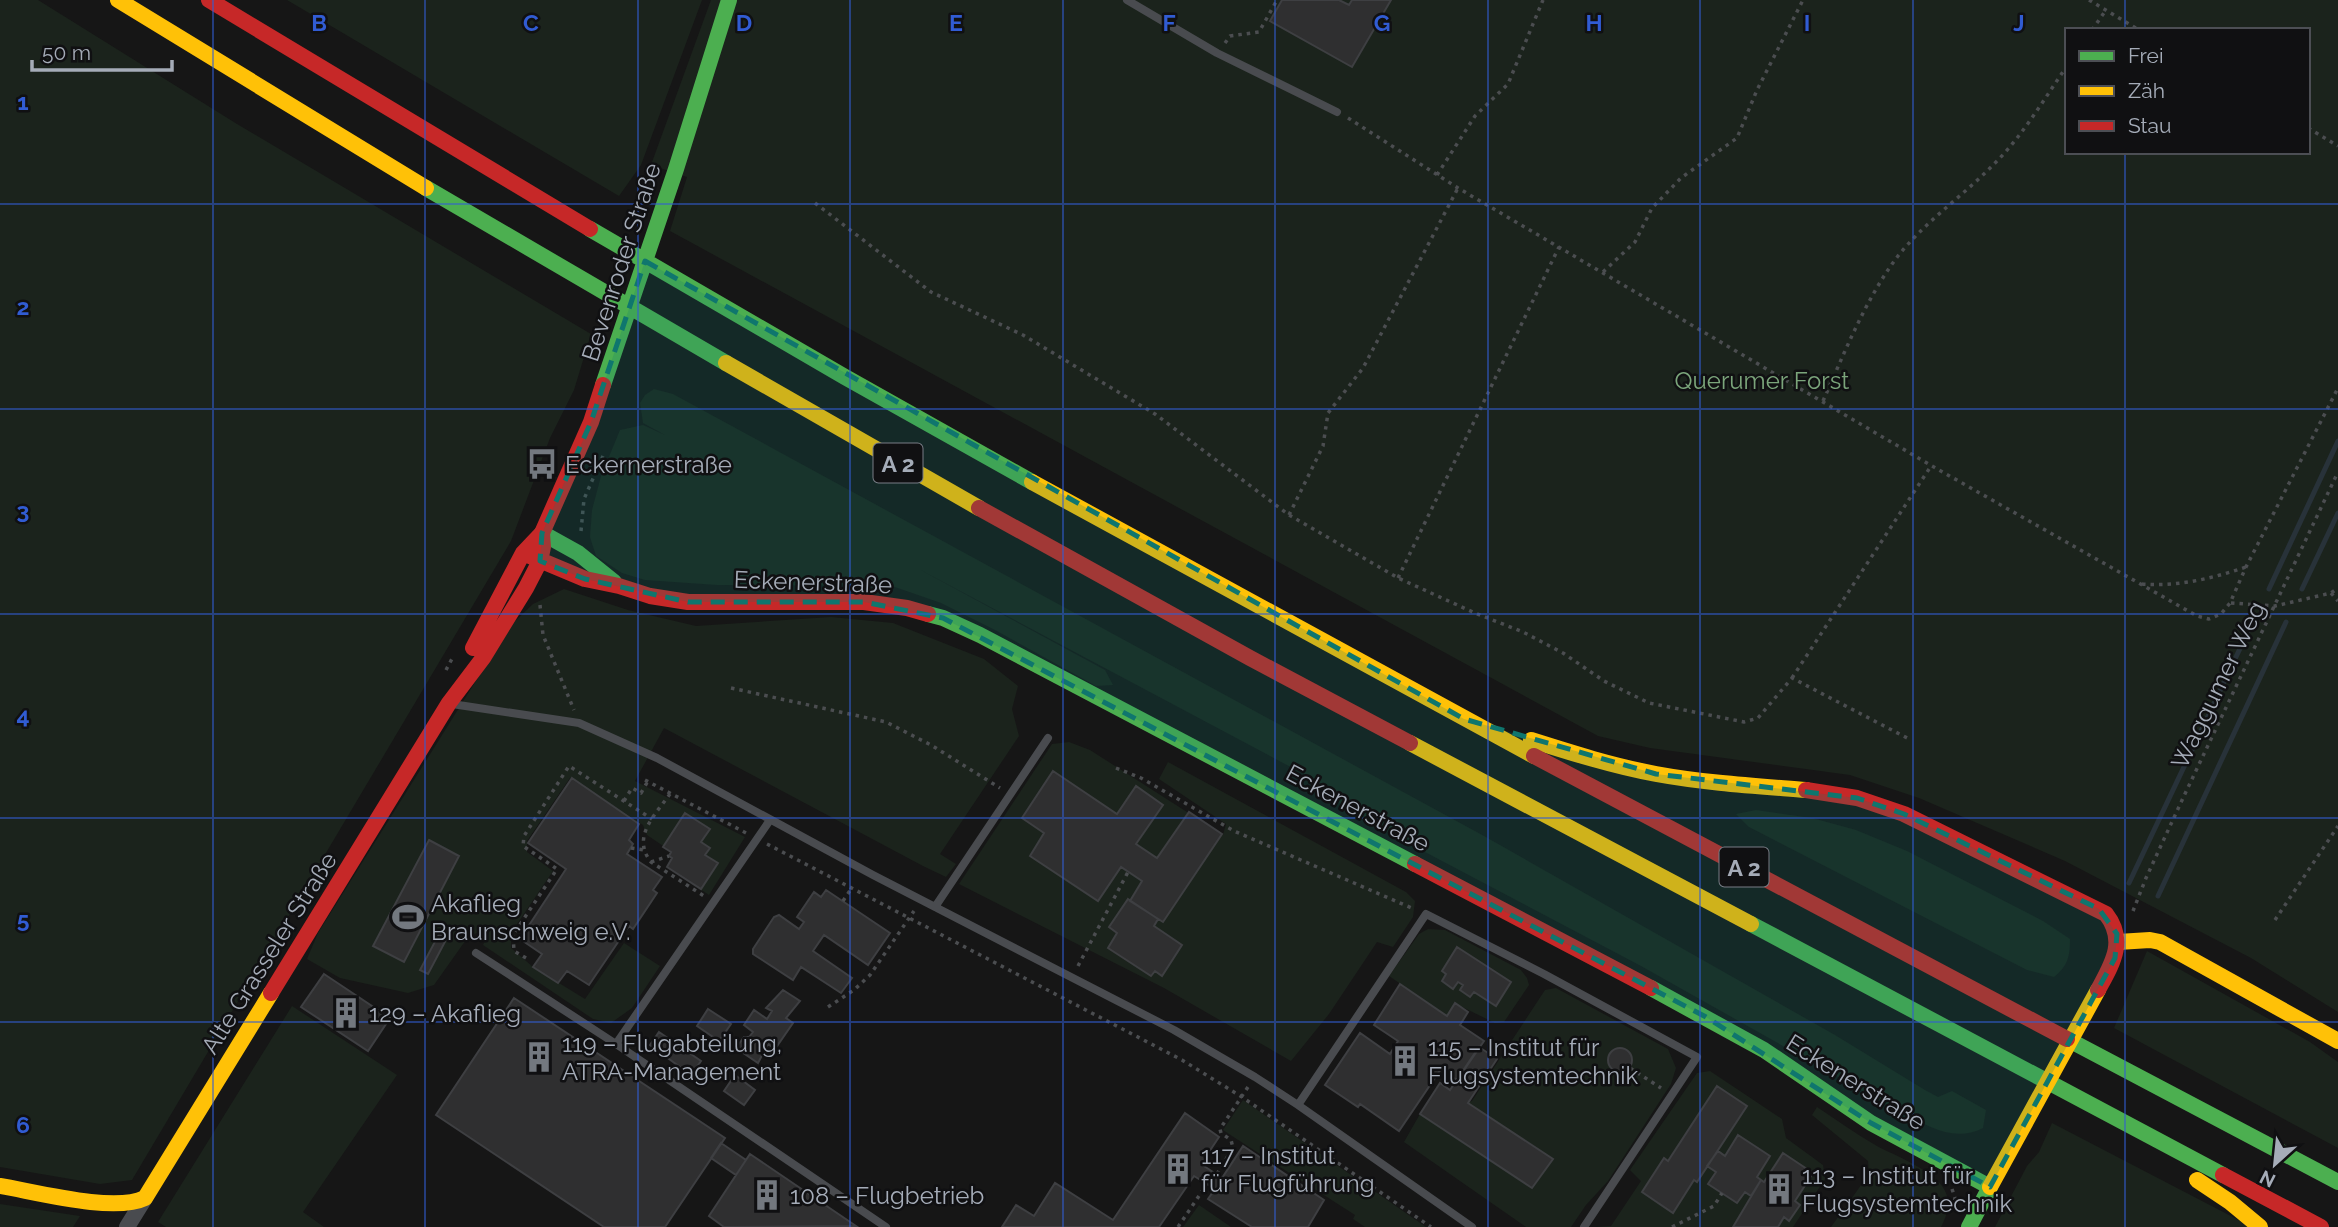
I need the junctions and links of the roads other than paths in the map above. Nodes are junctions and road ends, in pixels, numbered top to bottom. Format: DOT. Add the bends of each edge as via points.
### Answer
graph roads {
  1 [pos="118,0"];
  2 [pos="209,0"];
  3 [pos="729,0"];
  4 [pos="1127,0"];
  5 [pos="1337,112"];
  6 [pos="542,533"];
  7 [pos="523,553"];
  8 [pos="540,561"];
  9 [pos="619,586"];
  10 [pos="449,703"];
  11 [pos="1464,719"];
  12 [pos="1048,738"];
  13 [pos="770,820"];
  14 [pos="935,906"];
  15 [pos="2118,942"];
  16 [pos="476,953"];
  17 [pos="2338,1041"];
  18 [pos="616,1044"];
  19 [pos="1298,1105"];
  20 [pos="2119,1120"];
  21 [pos="2338,1182"];
  22 [pos="0,1186"];
  23 [pos="1990,1187"];
  24 [pos="145,1198"];
  25 [pos="127,1227"];
  26 [pos="886,1227"];
  27 [pos="1472,1227"];
  28 [pos="1584,1227"];
  29 [pos="1969,1227"];
  30 [pos="2260,1227"];
  31 [pos="2321,1227"];
  1 -- 20 [label="main road, A 2" via="395,170 923,477 1250,658"];
  2 -- 11 [label="main road, A 2" via="700,294"];
  3 -- 6 [label="main road, Bevenroder Straße" via="607,378"];
  4 -- 5 [label="lane" via="1217,54"];
  6 -- 7 [label="main road, Alte Grasseler Straße"];
  6 -- 8 [label="main road, Alte Grasseler Straße"];
  6 -- 9 [label="main road, Eckenerstraße" via="578,553"];
  7 -- 8 [label="main road, Eckenerstraße"];
  7 -- 10 [label="main road, Alte Grasseler Straße" via="470,652"];
  8 -- 9 [label="main road, Eckenerstraße" via="585,579"];
  8 -- 10 [label="main road, Alte Grasseler Straße" via="483,658"];
  9 -- 23 [label="main road, Eckenerstraße" via="688,602 864,602 943,618 1706,1017 1764,1050 1871,1123"];
  10 -- 13 [label="lane" via="579,723 657,758"];
  10 -- 24 [label="main road, Alte Grasseler Straße"];
  11 -- 15 [label="main road" via="1656,774 1819,791 1881,806 2099,909 2115,927"];
  11 -- 21 [label="main road, A 2"];
  12 -- 14 [label="lane"];
  13 -- 14 [label="lane"];
  13 -- 18 [label="lane"];
  14 -- 19 [label="lane" via="1174,1030"];
  15 -- 17 [label="main road" via="2160,942"];
  15 -- 23 [label="main road" via="2115,958"];
  16 -- 18 [label="lane"];
  18 -- 26 [label="lane"];
  19 -- 27 [label="lane"];
  19 -- 28 [label="lane" via="1426,914 1697,1057"];
  20 -- 30 [label="main road"];
  20 -- 31 [label="main road, A 2"];
  22 -- 24 [label="main road" via="115,1205"];
  23 -- 29 [label="main road"];
  24 -- 25 [label="street, Alte Grasseler Straße"];
}
